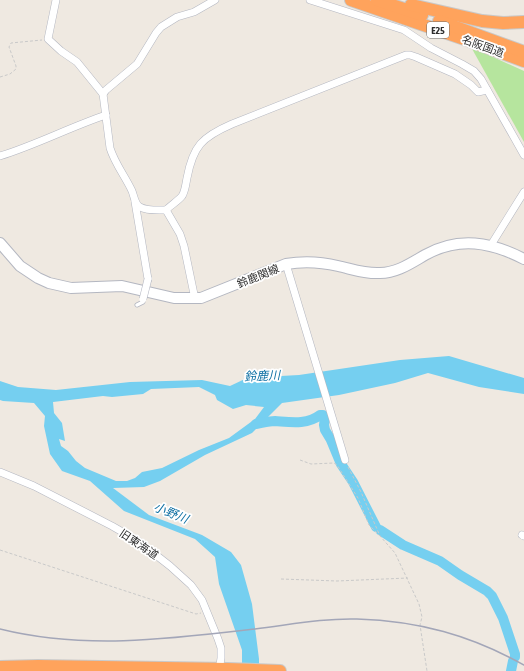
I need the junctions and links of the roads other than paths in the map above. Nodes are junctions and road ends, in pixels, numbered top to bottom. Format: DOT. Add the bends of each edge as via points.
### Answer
graph roads {
  1 [pos="56,0"];
  2 [pos="215,0"];
  3 [pos="311,0"];
  4 [pos="351,0"];
  5 [pos="377,0"];
  6 [pos="390,0"];
  7 [pos="524,22"];
  8 [pos="524,52"];
  9 [pos="524,62"];
  10 [pos="487,90"];
  11 [pos="103,94"];
  12 [pos="106,115"];
  13 [pos="524,154"];
  14 [pos="0,156"];
  15 [pos="524,192"];
  16 [pos="136,200"];
  17 [pos="166,210"];
  18 [pos="0,243"];
  19 [pos="491,245"];
  20 [pos="524,259"];
  21 [pos="286,264"];
  22 [pos="143,299"];
  23 [pos="195,299"];
  24 [pos="137,305"];
  25 [pos="345,460"];
  26 [pos="0,472"];
  27 [pos="0,667"];
  28 [pos="222,669"];
  29 [pos="271,670"];
  30 [pos="280,671"];
  1 -- 11 [label="street" via="48,39 77,62"];
  2 -- 11 [label="street" via="161,27 137,64"];
  3 -- 10 [label="street" via="404,30 474,71"];
  4 -- 9 [label="highway, 名阪国道 / E25"];
  5 -- 8 [label="highway, 名阪国道 / E25"];
  6 -- 7 [label="highway" via="482,21"];
  10 -- 13 [label="street"];
  10 -- 17 [label="street" via="478,92 455,74 406,55 239,121 210,135 194,152 183,195"];
  11 -- 12 [label="street"];
  12 -- 14 [label="street"];
  12 -- 16 [label="street" via="110,148"];
  15 -- 19 [label="street"];
  16 -- 17 [label="street" via="140,207"];
  16 -- 22 [label="street, bridge" via="148,279"];
  17 -- 23 [label="street" via="184,246"];
  18 -- 23 [label="main road, 鈴鹿関線" via="20,266 49,283 71,288 122,286 174,298"];
  19 -- 20 [label="main road, 鈴鹿関線"];
  19 -- 21 [label="main road, 鈴鹿関線" via="452,245 429,253 399,269 382,273 364,272 320,262"];
  21 -- 23 [label="main road, 鈴鹿関線" via="211,295"];
  21 -- 25 [label="street"];
  22 -- 24 [label="lane"];
  26 -- 28 [label="street, 旧東海道" via="34,486 138,541 170,566 191,585 202,600 221,648"];
  27 -- 28 [label="highway"];
  28 -- 29 [label="highway"];
  29 -- 30 [label="highway"];
}
